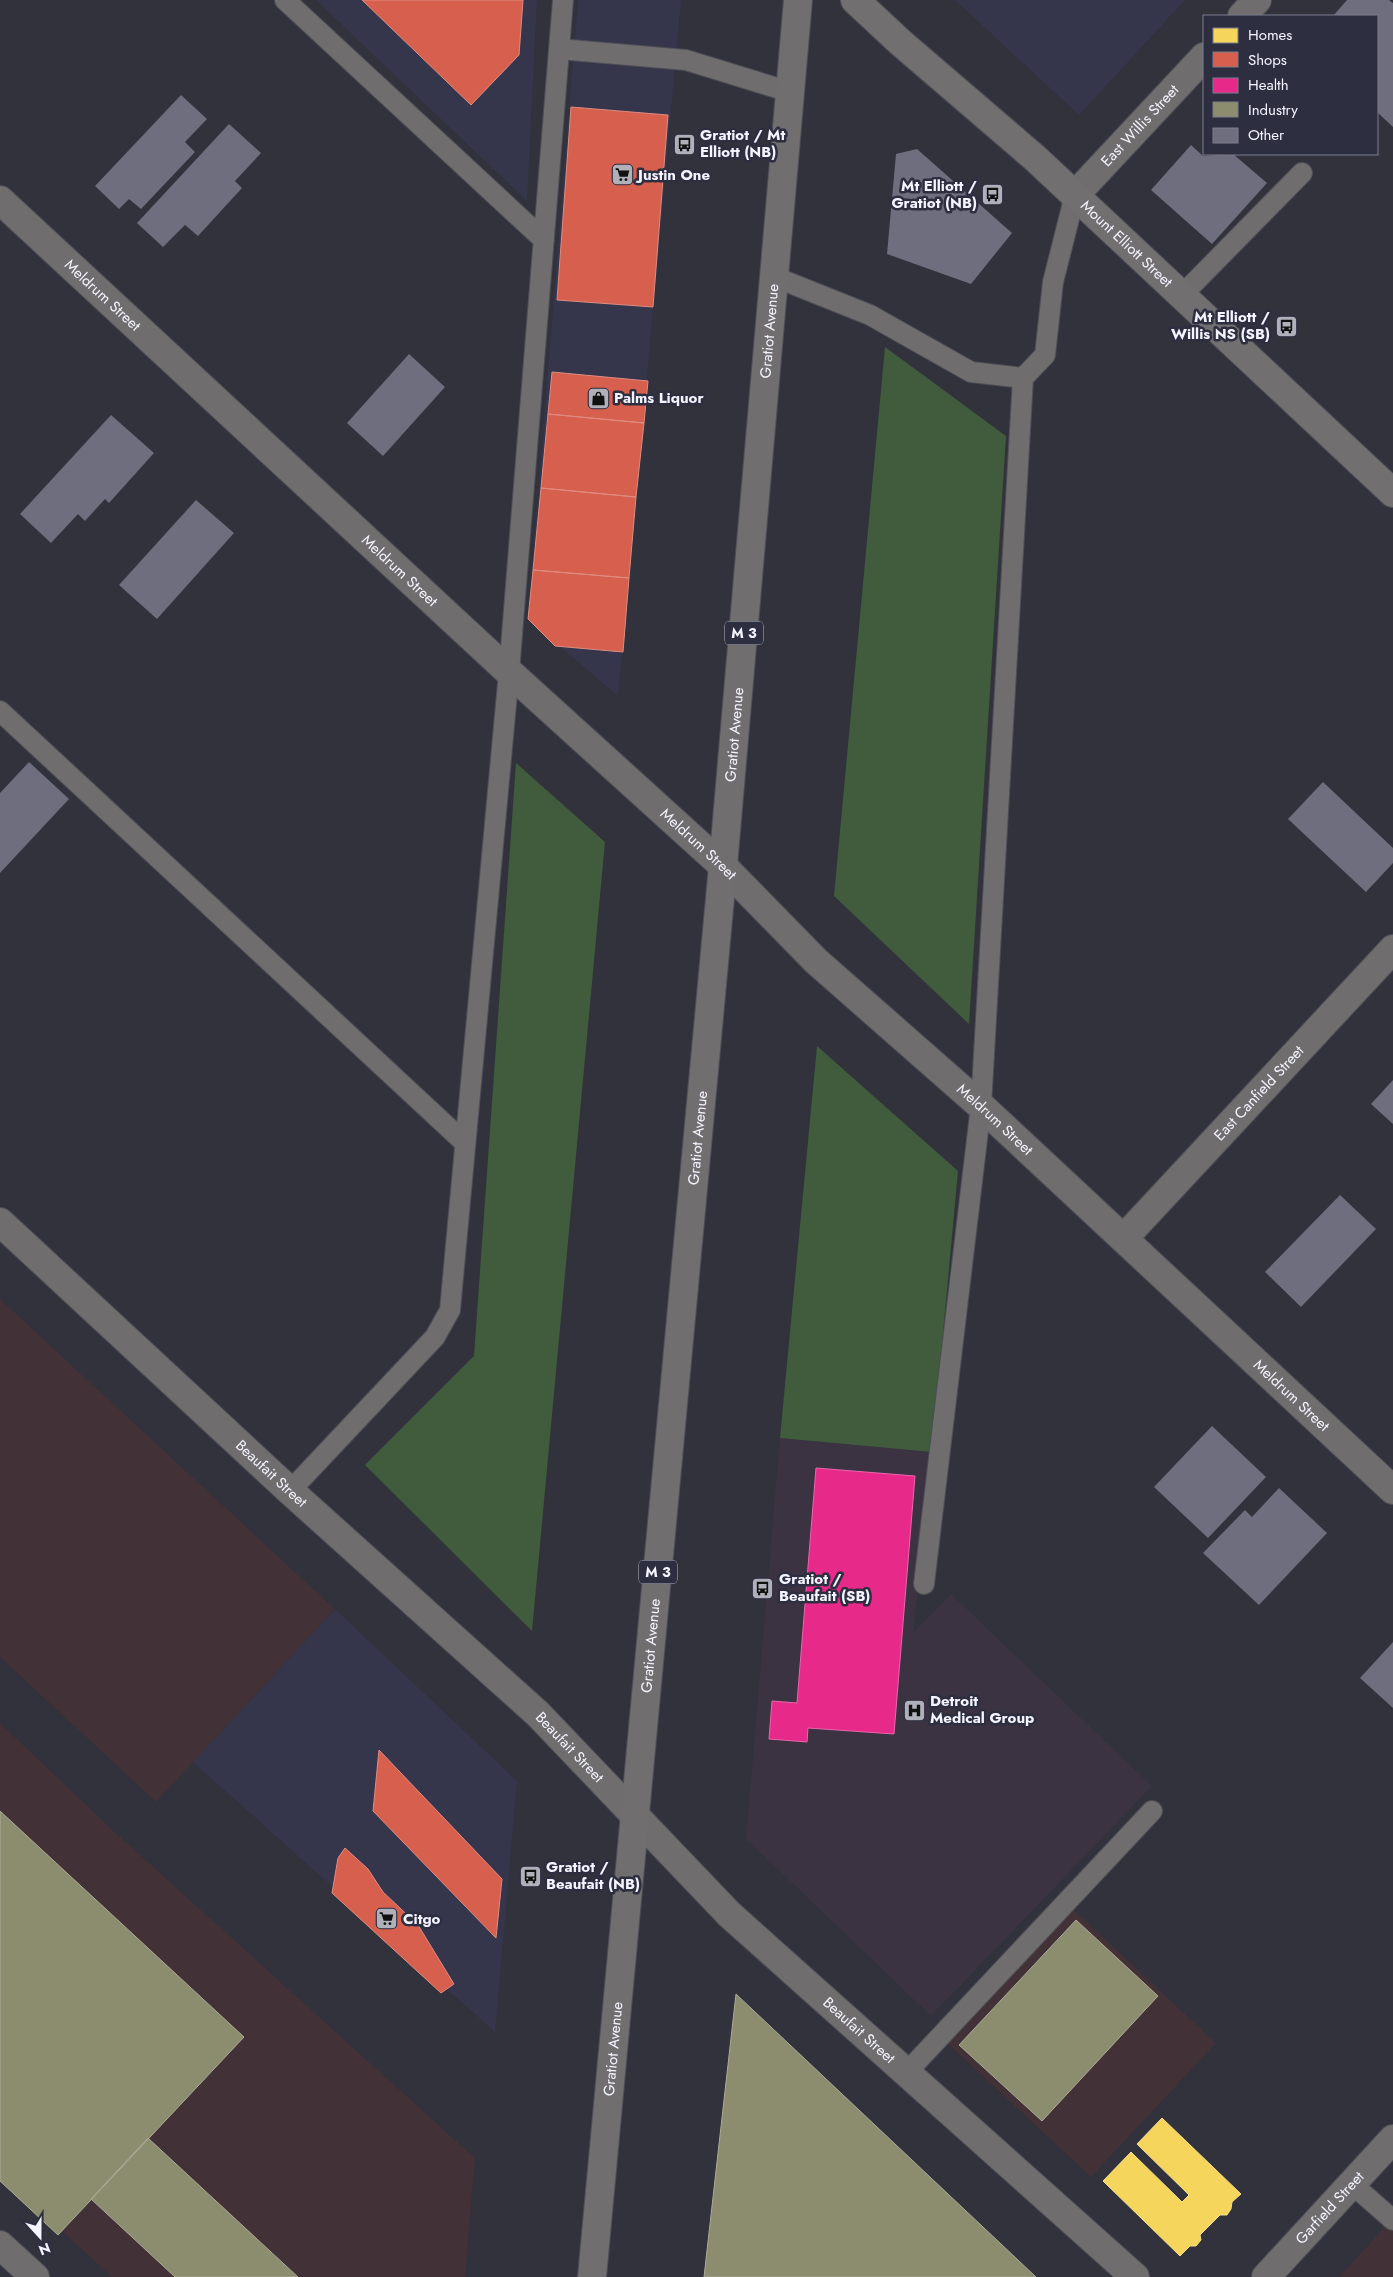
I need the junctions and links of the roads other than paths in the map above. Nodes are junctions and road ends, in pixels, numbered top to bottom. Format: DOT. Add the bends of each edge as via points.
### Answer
graph roads {
  1 [pos="285,0"];
  2 [pos="563,0"];
  3 [pos="798,0"];
  4 [pos="855,0"];
  5 [pos="1257,0"];
  6 [pos="1243,15"];
  7 [pos="559,50"];
  8 [pos="1203,58"];
  9 [pos="790,92"];
  10 [pos="1302,172"];
  11 [pos="1075,195"];
  12 [pos="0,200"];
  13 [pos="544,240"];
  14 [pos="775,277"];
  15 [pos="1182,295"];
  16 [pos="1023,378"];
  17 [pos="1393,494"];
  18 [pos="509,672"];
  19 [pos="0,711"];
  20 [pos="723,866"];
  21 [pos="1393,949"];
  22 [pos="982,1106"];
  23 [pos="465,1143"];
  24 [pos="0,1222"];
  25 [pos="1124,1238"];
  26 [pos="1393,1490"];
  27 [pos="290,1491"];
  28 [pos="924,1584"];
  29 [pos="1152,1812"];
  30 [pos="635,1816"];
  31 [pos="906,2073"];
  32 [pos="1393,2139"];
  33 [pos="1352,2184"];
  34 [pos="1393,2220"];
  35 [pos="0,2245"];
  36 [pos="34,2277"];
  37 [pos="592,2277"];
  38 [pos="1135,2277"];
  39 [pos="1266,2277"];
  1 -- 13 [label="lane"];
  2 -- 7 [label="lane"];
  3 -- 9 [label="main road, Gratiot Avenue / M 3"];
  4 -- 11 [label="main road, Mount Elliott Street"];
  5 -- 6 [label="street"];
  7 -- 9 [label="lane" via="686,60"];
  7 -- 13 [label="lane"];
  8 -- 11 [label="street, East Willis Street"];
  9 -- 14 [label="main road, Gratiot Avenue / M 3"];
  10 -- 15 [label="lane"];
  11 -- 15 [label="main road, Mount Elliott Street"];
  11 -- 16 [label="lane" via="1054,282 1045,356"];
  12 -- 18 [label="street, Meldrum Street"];
  13 -- 18 [label="lane"];
  14 -- 16 [label="lane" via="870,315 971,372"];
  14 -- 20 [label="main road, Gratiot Avenue / M 3"];
  15 -- 17 [label="main road, Mount Elliott Street"];
  16 -- 22 [label="lane"];
  18 -- 20 [label="street, Meldrum Street"];
  18 -- 23 [label="lane"];
  19 -- 23 [label="lane"];
  20 -- 22 [label="street, Meldrum Street" via="816,961"];
  20 -- 30 [label="main road, Gratiot Avenue / M 3"];
  21 -- 25 [label="street, East Canfield Street"];
  22 -- 25 [label="street, Meldrum Street"];
  22 -- 28 [label="lane"];
  23 -- 27 [label="lane" via="450,1310 435,1337"];
  24 -- 27 [label="street, Beaufait Street"];
  25 -- 26 [label="street, Meldrum Street"];
  27 -- 30 [label="street, Beaufait Street" via="538,1714"];
  29 -- 31 [label="lane"];
  30 -- 31 [label="street, Beaufait Street" via="729,1914"];
  30 -- 37 [label="main road, Gratiot Avenue / M 3"];
  31 -- 38 [label="street, Beaufait Street"];
  32 -- 33 [label="street, Garfield Street"];
  33 -- 34 [label="lane"];
  33 -- 39 [label="street, Garfield Street"];
  35 -- 36 [label="street"];
}
